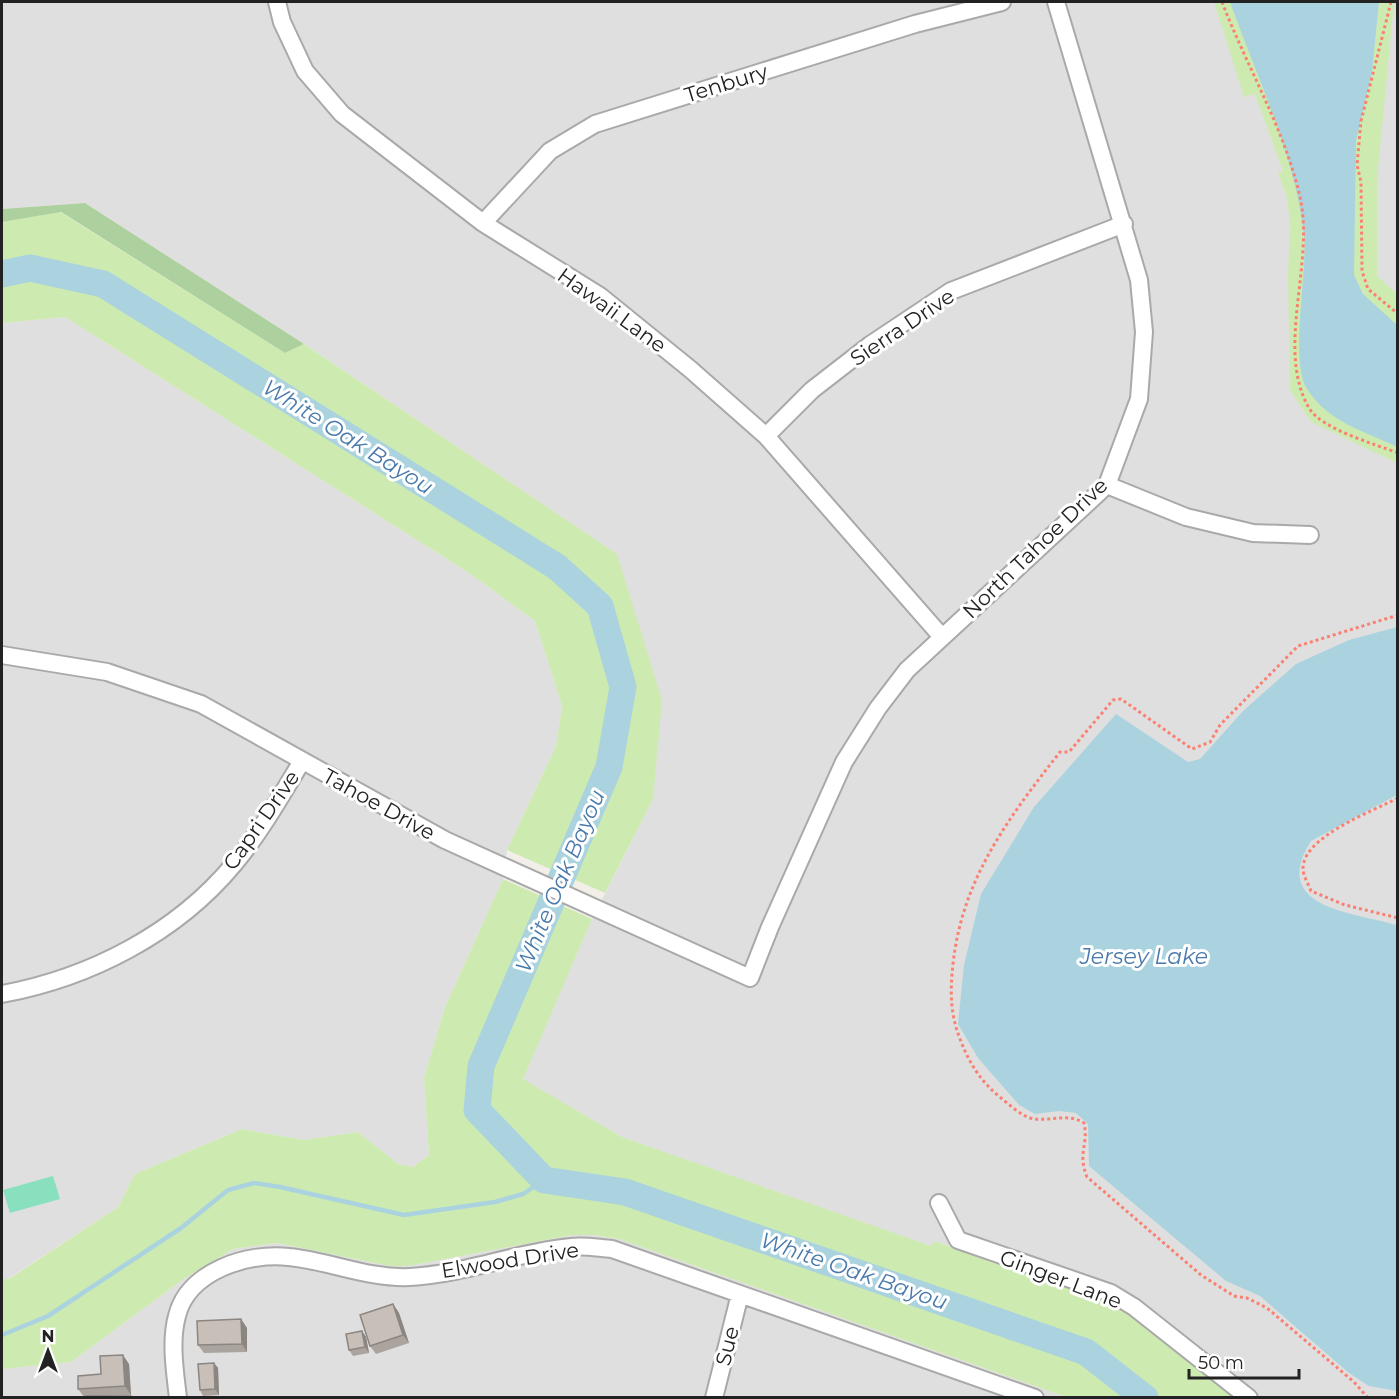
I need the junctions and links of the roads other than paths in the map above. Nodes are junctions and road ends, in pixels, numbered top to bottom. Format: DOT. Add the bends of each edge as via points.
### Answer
graph roads {
  1 [pos="277,2"];
  2 [pos="1002,2"];
  3 [pos="1056,2"];
  4 [pos="483,224"];
  5 [pos="1124,224"];
  6 [pos="766,436"];
  7 [pos="1107,485"];
  8 [pos="1310,535"];
  9 [pos="942,637"];
  10 [pos="2,655"];
  11 [pos="302,761"];
  12 [pos="750,978"];
  13 [pos="2,994"];
  14 [pos="939,1203"];
  15 [pos="740,1294"];
  16 [pos="177,1398"];
  17 [pos="714,1398"];
  18 [pos="1035,1398"];
  19 [pos="1249,1398"];
  1 -- 4 [label="street, Hawaii Lane" via="305,71 342,114"];
  2 -- 4 [label="street, Tenbury" via="915,24 595,124 550,151"];
  3 -- 5 [label="street, North Tahoe Drive"];
  4 -- 6 [label="street, Hawaii Lane" via="600,296"];
  5 -- 6 [label="street, Sierra Drive" via="951,291 870,345 812,390"];
  5 -- 7 [label="street, North Tahoe Drive" via="1139,280 1144,332 1139,399"];
  6 -- 9 [label="street, Hawaii Lane"];
  7 -- 8 [label="street" via="1186,517 1253,533"];
  7 -- 9 [label="street, North Tahoe Drive"];
  9 -- 12 [label="street, North Tahoe Drive" via="907,670 844,762"];
  10 -- 11 [label="street, Tahoe Drive" via="106,672 201,704"];
  11 -- 12 [label="street, Tahoe Drive" via="515,874"];
  11 -- 13 [label="street, Capri Drive" via="234,865 183,915 108,961 32,988"];
  14 -- 19 [label="street, Ginger Lane" via="958,1240 1111,1293"];
  15 -- 16 [label="street, Elwood Drive" via="612,1249 572,1246 412,1276 382,1276 290,1257 240,1260 211,1274 187,1295 177,1314"];
  15 -- 17 [label="street, Sue"];
  15 -- 18 [label="street, Elwood Drive"];
}
